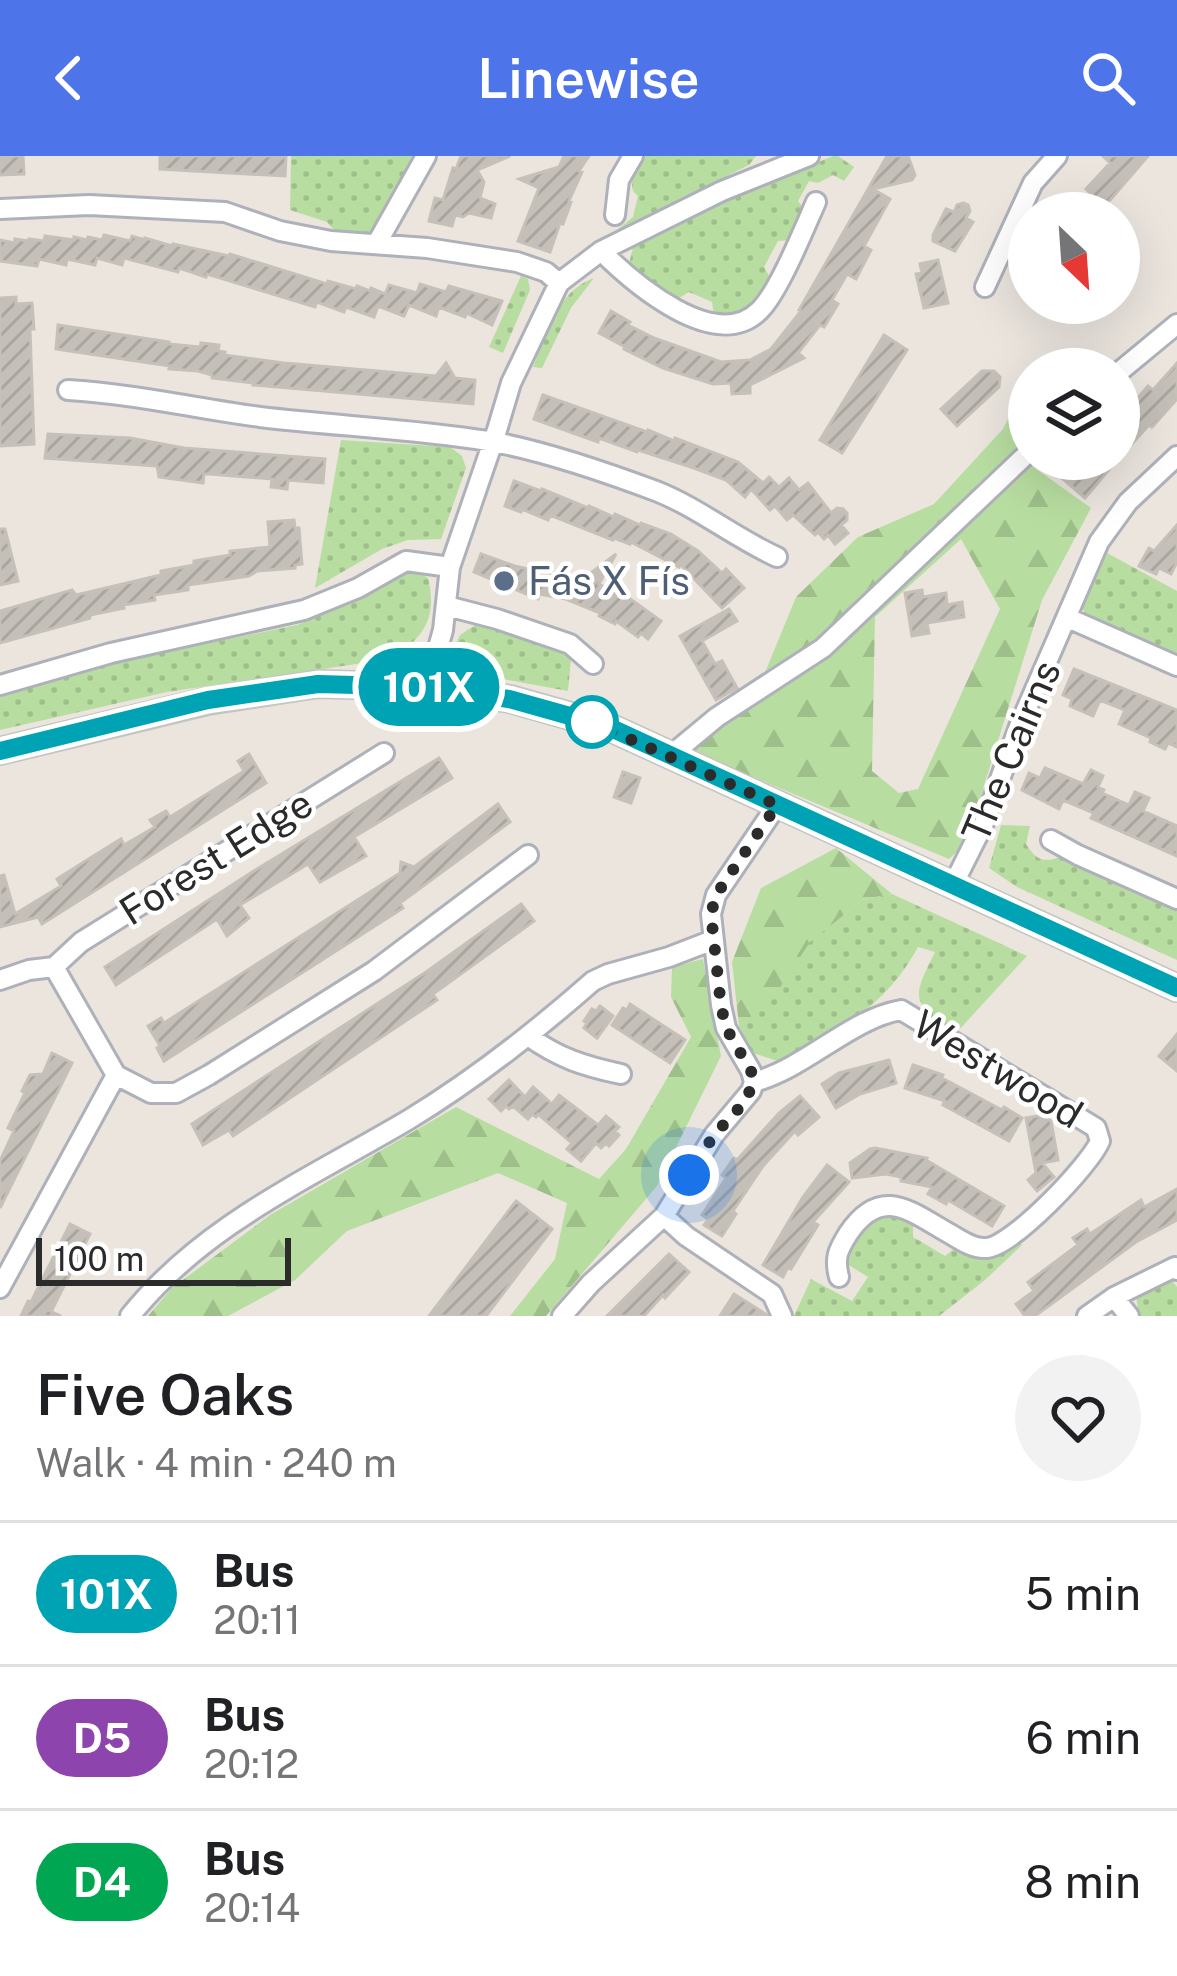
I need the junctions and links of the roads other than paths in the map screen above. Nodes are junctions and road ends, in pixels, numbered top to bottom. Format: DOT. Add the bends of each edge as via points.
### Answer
graph roads {
  1 [pos="426,156"];
  2 [pos="633,156"];
  3 [pos="809,156"];
  4 [pos="1058,156"];
  5 [pos="773,162"];
  6 [pos="816,202"];
  7 [pos="0,209"];
  8 [pos="614,215"];
  9 [pos="377,243"];
  10 [pos="601,251"];
  11 [pos="552,278"];
  12 [pos="986,287"];
  13 [pos="1177,324"];
  14 [pos="1140,355"];
  15 [pos="68,390"];
  16 [pos="493,442"];
  17 [pos="1177,456"];
  18 [pos="1008,472"];
  19 [pos="777,556"];
  20 [pos="450,567"];
  21 [pos="447,606"];
  22 [pos="1068,618"];
  23 [pos="593,664"];
  24 [pos="1177,666"];
  25 [pos="0,685"];
  26 [pos="428,687"];
  27 [pos="0,751"];
  28 [pos="384,753"];
  29 [pos="670,756"];
  30 [pos="777,805"];
  31 [pos="1051,840"];
  32 [pos="528,855"];
  33 [pos="953,885"];
  34 [pos="1177,898"];
  35 [pos="712,940"];
  36 [pos="53,967"];
  37 [pos="0,980"];
  38 [pos="1177,988"];
  39 [pos="528,1036"];
  40 [pos="621,1074"];
  41 [pos="116,1075"];
  42 [pos="754,1082"];
  43 [pos="664,1216"];
  44 [pos="1176,1267"];
  45 [pos="839,1276"];
  46 [pos="0,1288"];
  47 [pos="1114,1297"];
  48 [pos="130,1316"];
  49 [pos="562,1316"];
  50 [pos="782,1316"];
  51 [pos="1087,1316"];
  52 [pos="1129,1316"];
  1 -- 9 [label="street"];
  2 -- 8 [label="street"];
  3 -- 5 [label="street"];
  4 -- 12 [label="street" via="1033,183"];
  5 -- 10 [label="street"];
  6 -- 10 [label="street" via="763,308 744,322 699,321 633,283"];
  7 -- 9 [label="street" via="225,212 280,231"];
  9 -- 11 [label="street" via="517,262"];
  10 -- 11 [label="street"];
  11 -- 16 [label="street"];
  13 -- 14 [label="street"];
  15 -- 16 [label="street"];
  16 -- 19 [label="street" via="657,492"];
  16 -- 20 [label="street"];
  17 -- 22 [label="street, The Cairns" via="1099,542"];
  18 -- 29 [label="street" via="823,648"];
  20 -- 21 [label="street"];
  20 -- 25 [label="street" via="406,561 304,610"];
  21 -- 23 [label="street" via="570,644"];
  21 -- 26 [label="street"];
  22 -- 24 [label="street, The Cairns"];
  22 -- 33 [label="street, The Cairns"];
  26 -- 27 [label="main road" via="318,684 208,700"];
  26 -- 29 [label="main road" via="599,724"];
  28 -- 36 [label="street, Forest Edge"];
  29 -- 30 [label="main road"];
  30 -- 33 [label="main road"];
  30 -- 35 [label="street" via="716,895"];
  31 -- 34 [label="street, The Cairns"];
  32 -- 41 [label="street" via="374,970 193,1084 151,1093"];
  33 -- 38 [label="main road"];
  35 -- 39 [label="street" via="593,981"];
  35 -- 42 [label="street" via="726,1028"];
  36 -- 37 [label="street"];
  36 -- 41 [label="street"];
  39 -- 40 [label="street" via="554,1054"];
  39 -- 48 [label="street" via="410,1119 230,1223"];
  41 -- 46 [label="street"];
  42 -- 43 [label="street"];
  42 -- 45 [label="street, Westwood" via="901,1010 1096,1128 1095,1154 998,1245 970,1245 894,1204 856,1223 838,1250"];
  43 -- 49 [label="street"];
  43 -- 50 [label="street" via="772,1294"];
  44 -- 47 [label="street"];
  47 -- 51 [label="street"];
  47 -- 52 [label="street"];
}
